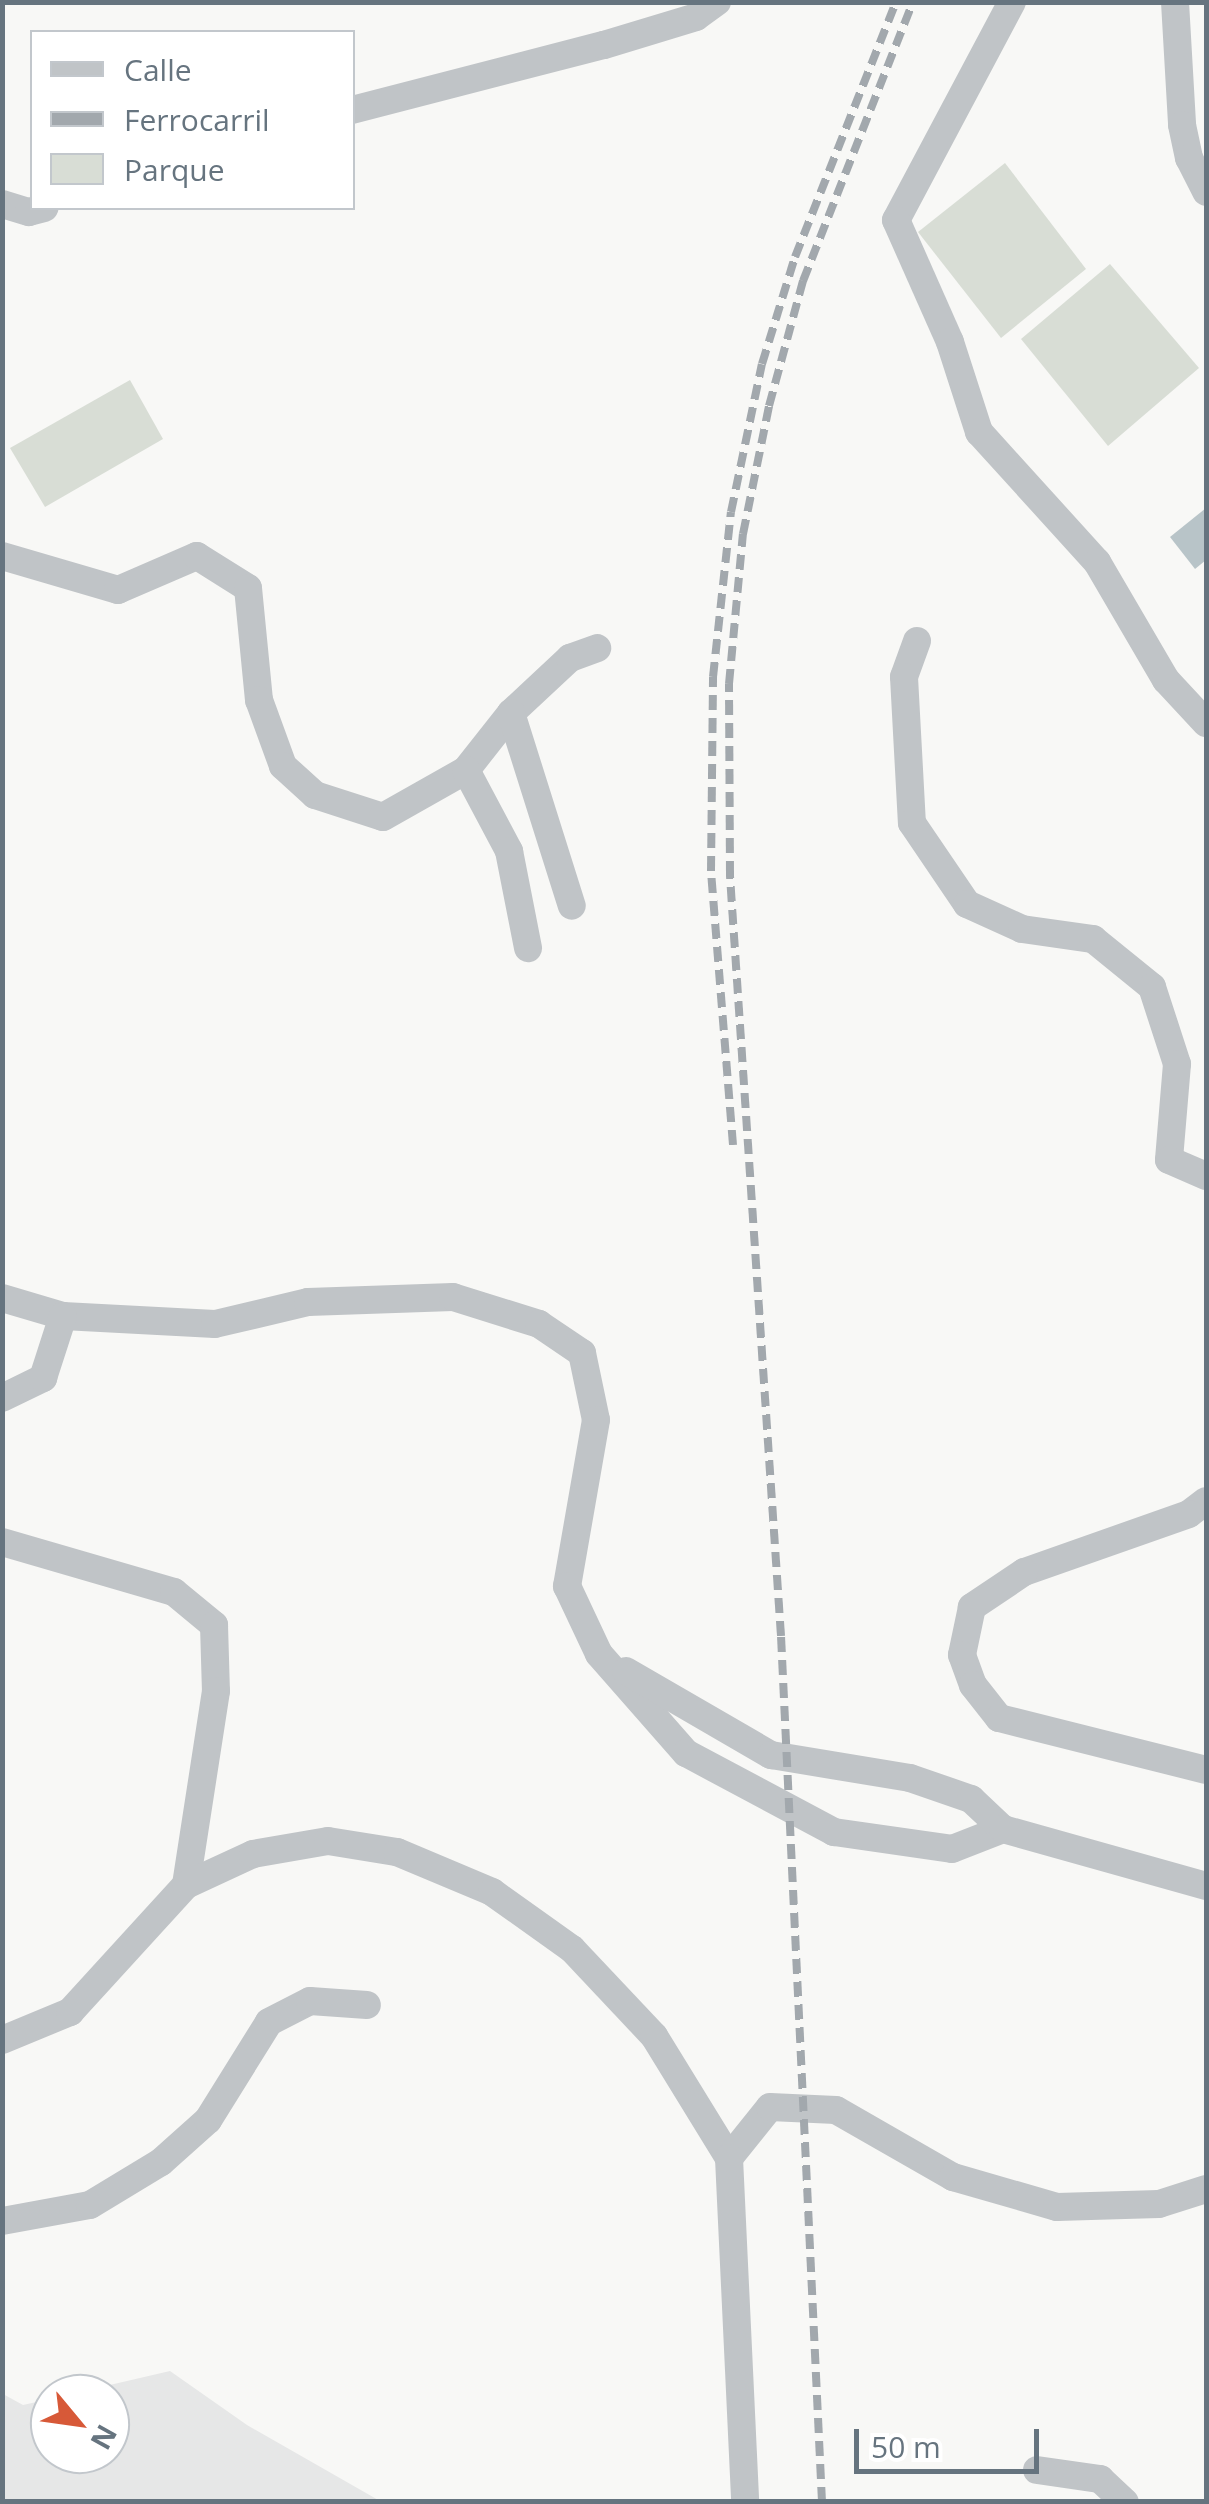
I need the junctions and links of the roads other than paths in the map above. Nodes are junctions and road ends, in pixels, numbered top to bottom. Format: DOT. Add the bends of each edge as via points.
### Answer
graph roads {
  1 [pos="717,2"];
  2 [pos="1012,2"];
  3 [pos="1175,2"];
  4 [pos="355,109"];
  5 [pos="1206,192"];
  6 [pos="2,204"];
  7 [pos="36,210"];
  8 [pos="2,556"];
  9 [pos="917,640"];
  10 [pos="596,648"];
  11 [pos="511,713"];
  12 [pos="1206,722"];
  13 [pos="466,770"];
  14 [pos="572,906"];
  15 [pos="528,948"];
  16 [pos="1206,1176"];
  17 [pos="2,1298"];
  18 [pos="63,1316"];
  19 [pos="2,1398"];
  20 [pos="1206,1500"];
  21 [pos="2,1542"];
  22 [pos="599,1654"];
  23 [pos="1206,1770"];
  24 [pos="1003,1829"];
  25 [pos="186,1885"];
  26 [pos="1206,1886"];
  27 [pos="367,2005"];
  28 [pos="2,2040"];
  29 [pos="729,2158"];
  30 [pos="1206,2189"];
  31 [pos="2,2221"];
  32 [pos="1037,2470"];
  33 [pos="746,2502"];
  34 [pos="1125,2502"];
  1 -- 4 [label="street" via="696,17 604,45"];
  2 -- 12 [label="street" via="896,220 950,342 980,432 1097,562 1166,680"];
  3 -- 5 [label="street" via="1182,125"];
  6 -- 7 [label="street"];
  8 -- 13 [label="street" via="118,590 197,556 248,588 259,700 283,766 315,795 383,816"];
  9 -- 16 [label="street" via="904,677 912,823 967,904 1022,929 1093,939 1152,987 1178,1064 1169,1160"];
  10 -- 11 [label="street" via="570,658"];
  11 -- 13 [label="street"];
  11 -- 14 [label="street"];
  13 -- 15 [label="street" via="510,851"];
  17 -- 18 [label="street"];
  18 -- 19 [label="street" via="43,1378"];
  18 -- 22 [label="street" via="215,1324 308,1302 453,1297 539,1324 582,1353 596,1420 567,1586"];
  20 -- 23 [label="street" via="1189,1514 1024,1572 972,1607 962,1655 973,1685 999,1718"];
  21 -- 25 [label="street" via="174,1592 214,1625 216,1691"];
  22 -- 24 [label="street" via="771,1755 910,1778 971,1799"];
  22 -- 24 [label="street" via="686,1752 834,1832 952,1849"];
  24 -- 26 [label="street"];
  25 -- 28 [label="street" via="70,2012"];
  25 -- 29 [label="street" via="252,1854 328,1841 398,1852 492,1892 572,1949 654,2036"];
  27 -- 31 [label="street" via="310,2001 268,2022 208,2120 162,2162 90,2205"];
  29 -- 30 [label="street" via="770,2107 836,2110 953,2177 1057,2207 1159,2204"];
  29 -- 33 [label="street"];
  32 -- 34 [label="street" via="1100,2479"];
}
